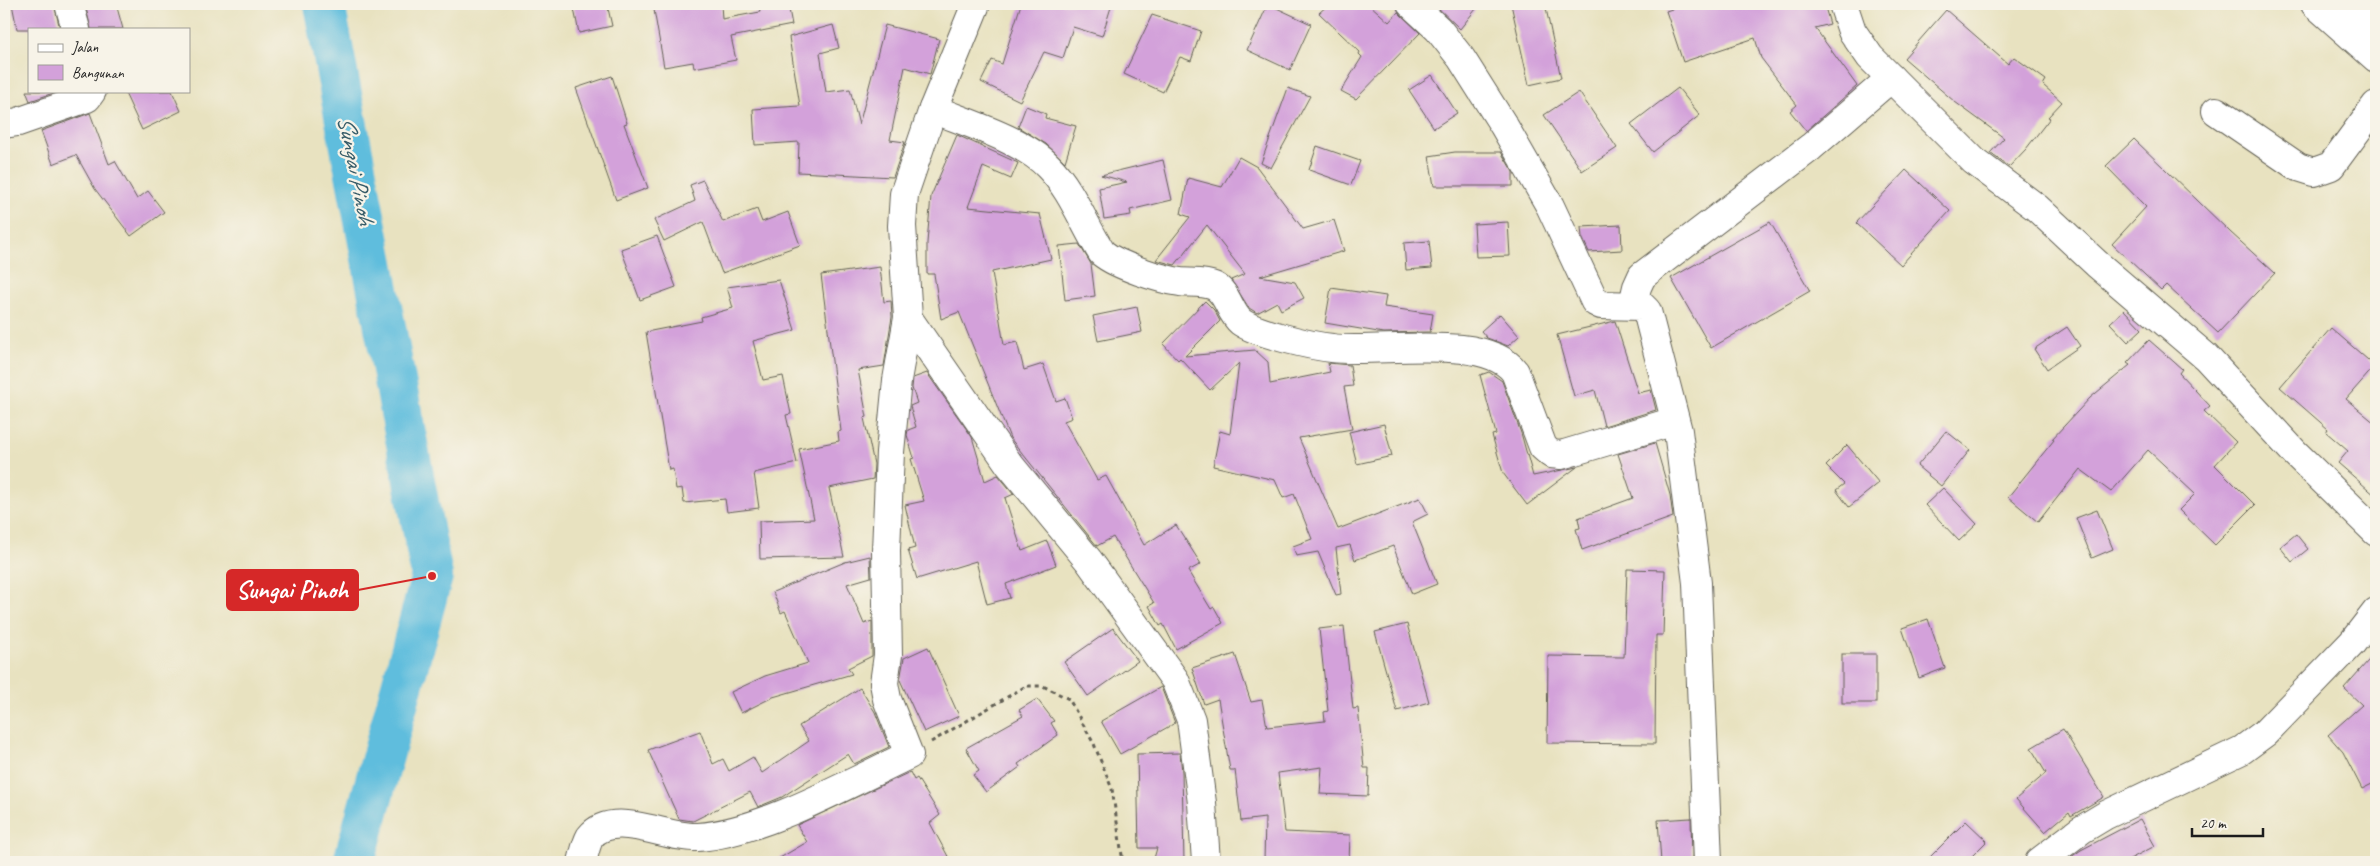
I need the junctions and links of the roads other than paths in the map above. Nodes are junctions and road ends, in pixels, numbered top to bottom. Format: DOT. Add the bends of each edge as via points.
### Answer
graph roads {
  1 [pos="70,4"];
  2 [pos="976,4"];
  3 [pos="1411,4"];
  4 [pos="1843,4"];
  5 [pos="2315,4"];
  6 [pos="2346,4"];
  7 [pos="76,28"];
  8 [pos="2376,30"];
  9 [pos="2376,58"];
  10 [pos="1891,78"];
  11 [pos="91,92"];
  12 [pos="2376,105"];
  13 [pos="933,109"];
  14 [pos="2216,110"];
  15 [pos="4,124"];
  16 [pos="1633,304"];
  17 [pos="908,318"];
  18 [pos="1675,421"];
  19 [pos="2376,532"];
  20 [pos="2376,612"];
  21 [pos="582,862"];
  22 [pos="1206,862"];
  23 [pos="1708,862"];
  24 [pos="2039,862"];
  1 -- 7 [label="street"];
  2 -- 13 [label="street"];
  3 -- 16 [label="street" via="1461,58 1504,126 1550,206 1596,302 1601,305"];
  4 -- 10 [label="street" via="1852,31 1870,57"];
  5 -- 9 [label="street"];
  6 -- 8 [label="street"];
  10 -- 16 [label="street" via="1811,147 1642,276"];
  10 -- 19 [label="street" via="1974,161 2037,208 2096,264 2206,357 2295,453"];
  11 -- 15 [label="street" via="87,98"];
  12 -- 14 [label="street" via="2331,166 2314,172 2298,167"];
  13 -- 17 [label="street" via="904,194 902,226"];
  13 -- 18 [label="street" via="1019,145 1048,166 1064,186 1102,253 1112,261 1169,280 1214,286 1221,291 1242,323 1335,349 1404,347 1473,351 1508,362 1515,372 1543,447 1551,454 1561,455"];
  16 -- 18 [label="street" via="1647,311"];
  17 -- 21 [label="street" via="897,380 890,452 886,551 888,655 884,683 909,755 801,806 746,827 698,837 626,824 602,826 589,838"];
  17 -- 22 [label="street" via="1009,464 1089,561 1175,680 1191,720"];
  18 -- 23 [label="street" via="1698,583"];
  20 -- 24 [label="street" via="2352,644 2265,733 2242,750 2106,815"];
}
